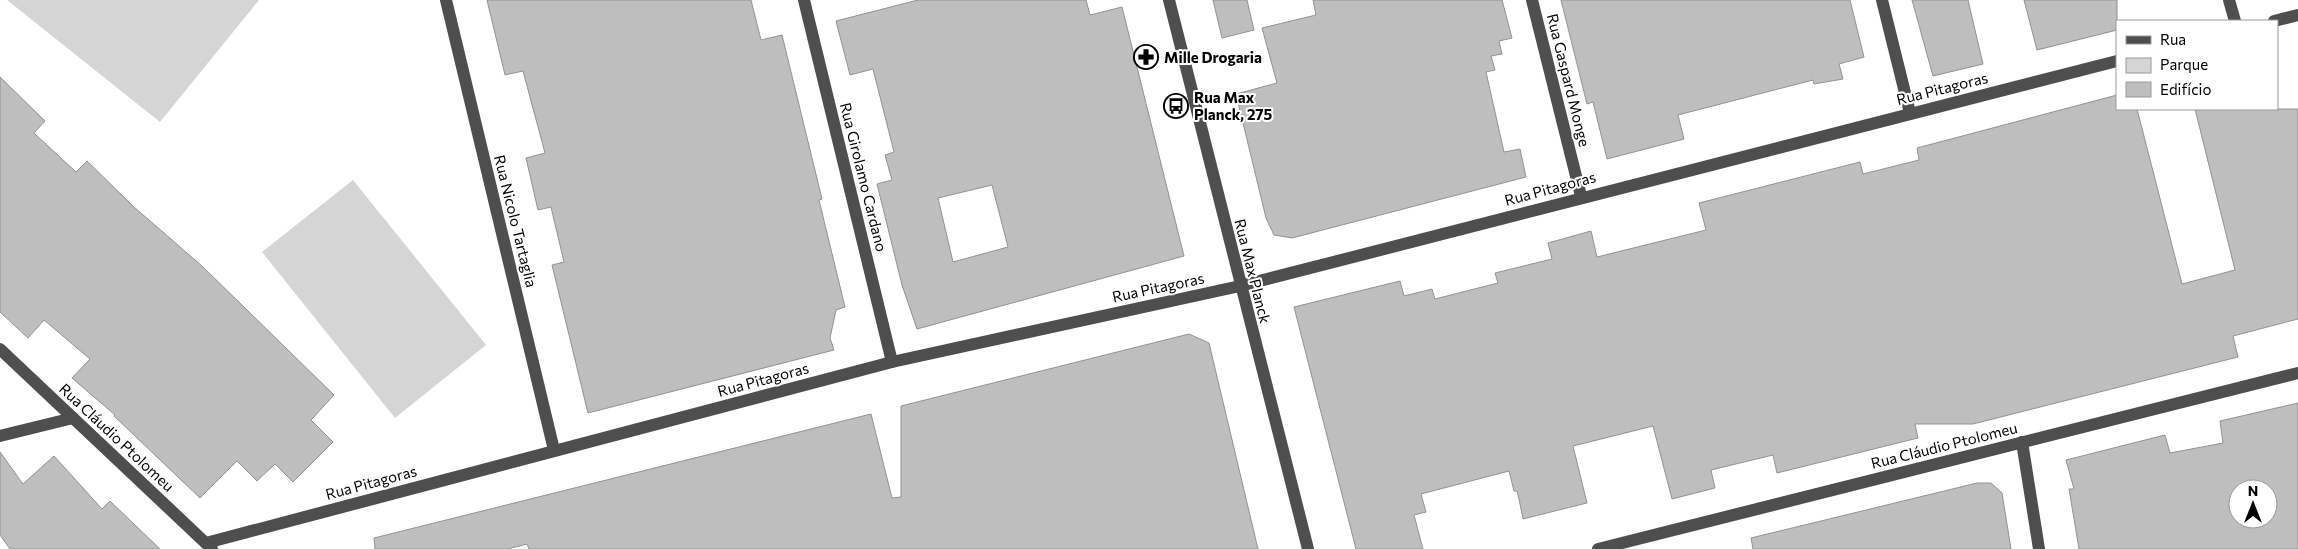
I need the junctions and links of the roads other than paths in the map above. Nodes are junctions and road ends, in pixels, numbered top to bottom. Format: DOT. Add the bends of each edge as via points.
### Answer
graph roads {
  1 [pos="446,0"];
  2 [pos="804,0"];
  3 [pos="1169,0"];
  4 [pos="1532,0"];
  5 [pos="1882,0"];
  6 [pos="2229,0"];
  7 [pos="2298,15"];
  8 [pos="2235,20"];
  9 [pos="2278,20"];
  10 [pos="2116,61"];
  11 [pos="1910,113"];
  12 [pos="1581,196"];
  13 [pos="1240,286"];
  14 [pos="0,350"];
  15 [pos="892,362"];
  16 [pos="2298,373"];
  17 [pos="74,418"];
  18 [pos="0,436"];
  19 [pos="2022,442"];
  20 [pos="554,450"];
  21 [pos="209,546"];
  22 [pos="1308,549"];
  23 [pos="1598,549"];
  24 [pos="2039,549"];
  1 -- 20 [label="street, Rua Nicolo Tartaglia"];
  2 -- 15 [label="street, Rua Girolamo Cardano"];
  3 -- 13 [label="street, Rua Max Planck"];
  4 -- 12 [label="street, Rua Gaspard Monge"];
  5 -- 11 [label="street"];
  6 -- 8 [label="street"];
  7 -- 9 [label="street"];
  10 -- 11 [label="street, Rua Pitagoras"];
  11 -- 12 [label="street, Rua Pitagoras"];
  12 -- 13 [label="street, Rua Pitagoras"];
  13 -- 15 [label="street, Rua Pitagoras"];
  13 -- 22 [label="street, Rua Max Planck"];
  14 -- 17 [label="street, Rua Cláudio Ptolomeu"];
  15 -- 20 [label="street, Rua Pitagoras"];
  16 -- 19 [label="street, Rua Cláudio Ptolomeu"];
  17 -- 18 [label="street"];
  17 -- 21 [label="street, Rua Cláudio Ptolomeu"];
  19 -- 23 [label="street, Rua Cláudio Ptolomeu"];
  19 -- 24 [label="street"];
  20 -- 21 [label="street, Rua Pitagoras"];
}
